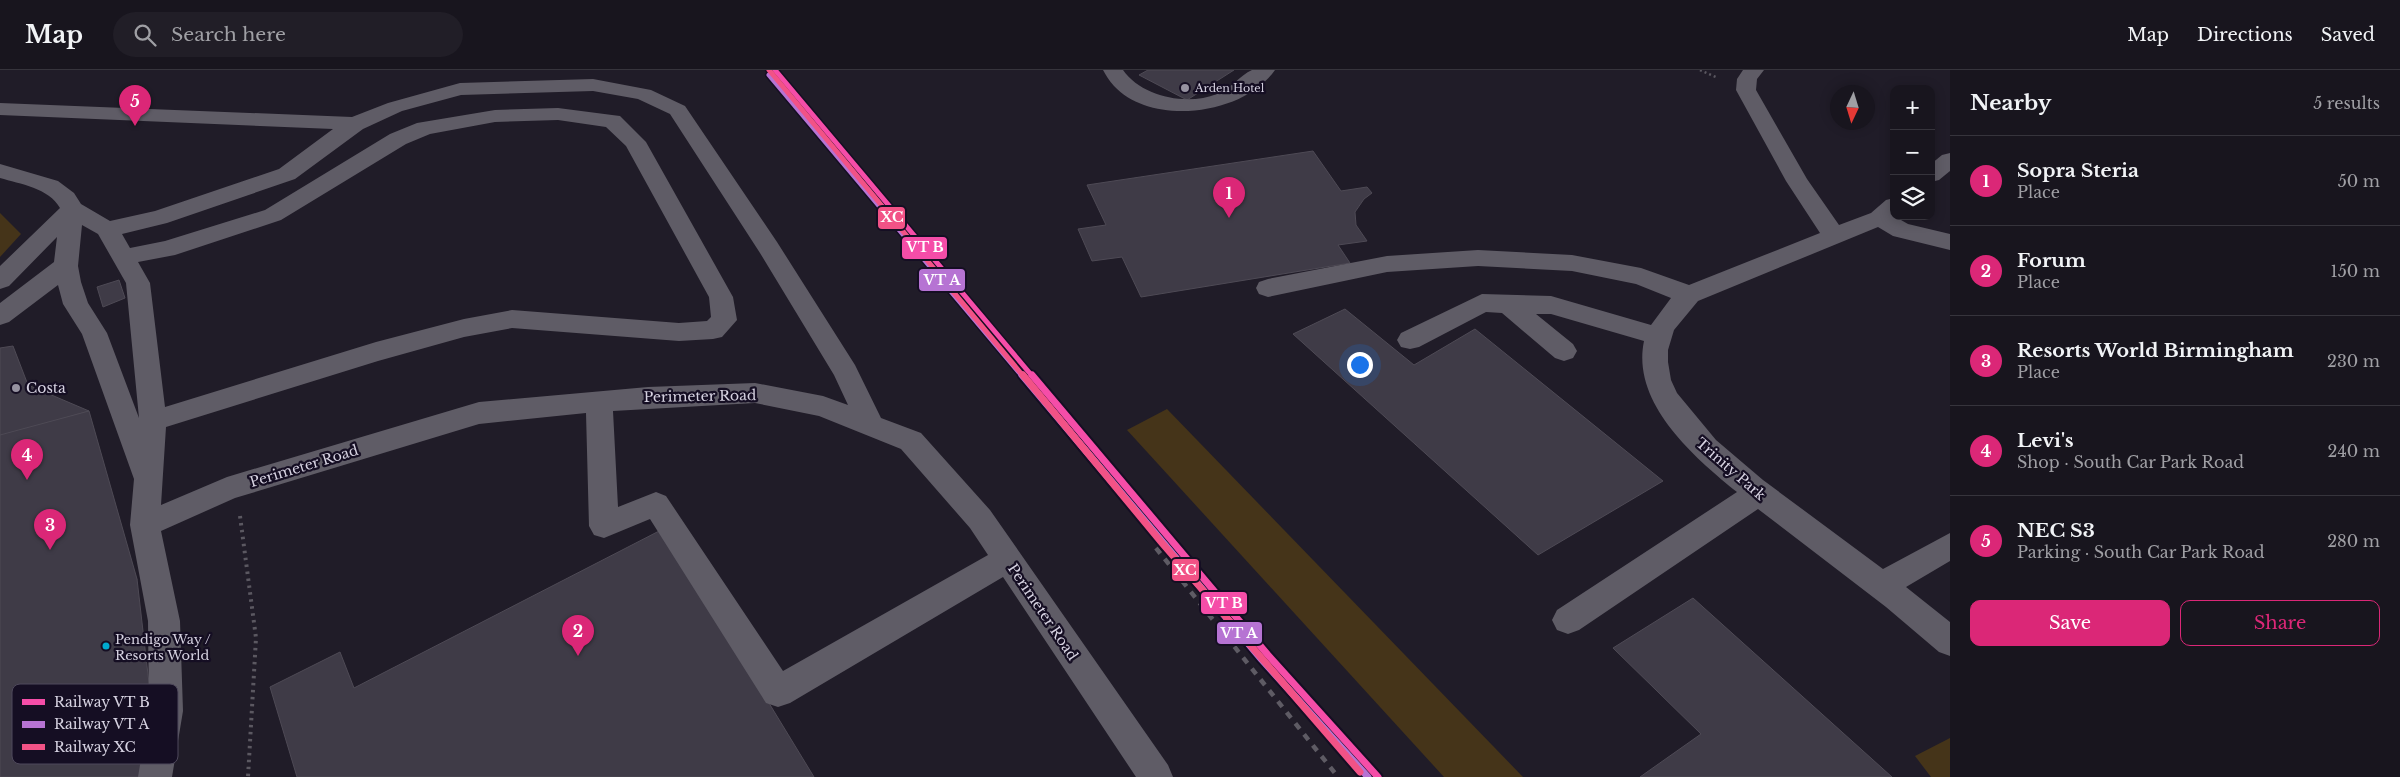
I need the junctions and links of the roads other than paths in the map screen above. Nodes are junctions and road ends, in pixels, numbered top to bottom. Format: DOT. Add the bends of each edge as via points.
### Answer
graph roads {
  1 [pos="1113,70"];
  2 [pos="1265,70"];
  3 [pos="1754,70"];
  4 [pos="0,109"];
  5 [pos="355,124"];
  6 [pos="1950,160"];
  7 [pos="0,171"];
  8 [pos="1935,172"];
  9 [pos="72,209"];
  10 [pos="1886,211"];
  11 [pos="107,229"];
  12 [pos="1834,236"];
  13 [pos="1950,242"];
  14 [pos="123,257"];
  15 [pos="66,266"];
  16 [pos="0,280"];
  17 [pos="1268,288"];
  18 [pos="1689,295"];
  19 [pos="1508,304"];
  20 [pos="0,316"];
  21 [pos="1657,336"];
  22 [pos="1410,340"];
  23 [pos="1564,351"];
  24 [pos="600,402"];
  25 [pos="153,422"];
  26 [pos="871,425"];
  27 [pos="147,479"];
  28 [pos="1757,494"];
  29 [pos="145,525"];
  30 [pos="1950,546"];
  31 [pos="1007,559"];
  32 [pos="1881,586"];
  33 [pos="1568,620"];
  34 [pos="1943,634"];
  35 [pos="165,684"];
  36 [pos="157,764"];
  37 [pos="155,777"];
  38 [pos="1156,777"];
  1 -- 2 [label="street" via="1122,84 1138,93 1168,103 1196,104 1230,96"];
  3 -- 12 [label="street" via="1747,79 1746,90 1797,182"];
  4 -- 5 [label="street"];
  5 -- 11 [label="street" via="287,174 160,218"];
  5 -- 26 [label="street" via="395,107 460,89 535,85 602,86 644,94 678,110 846,372"];
  6 -- 8 [label="street"];
  7 -- 9 [label="street" via="50,186 66,198"];
  9 -- 11 [label="street"];
  9 -- 15 [label="street"];
  9 -- 16 [label="street"];
  10 -- 12 [label="street, Trinity Park"];
  10 -- 13 [label="street" via="1901,230"];
  11 -- 14 [label="street"];
  12 -- 18 [label="street, Trinity Park"];
  14 -- 25 [label="street" via="138,282"];
  14 -- 25 [label="street" via="166,249 273,214 398,139 425,128 496,116 558,114 612,122 635,142 721,296 724,320 713,330 679,332 512,319 464,328 376,352"];
  15 -- 20 [label="street"];
  15 -- 27 [label="street" via="76,304 94,333"];
  17 -- 18 [label="street" via="1387,264 1478,258 1580,265 1641,276"];
  18 -- 21 [label="street, Trinity Park" via="1672,312"];
  19 -- 21 [label="street" via="1550,305"];
  19 -- 22 [label="street" via="1482,303"];
  19 -- 23 [label="street"];
  21 -- 28 [label="street, Trinity Park" via="1654,351 1656,376 1666,400 1704,449"];
  24 -- 26 [label="street, Perimeter Road" via="755,393 823,406"];
  24 -- 29 [label="street, Perimeter Road" via="479,413 227,488"];
  24 -- 31 [label="street" via="604,526 656,504 778,692"];
  25 -- 27 [label="street"];
  26 -- 31 [label="street, Perimeter Road" via="911,442 980,519"];
  27 -- 29 [label="street"];
  28 -- 32 [label="street, Trinity Park"];
  28 -- 33 [label="street"];
  29 -- 35 [label="street" via="164,621"];
  30 -- 32 [label="street"];
  31 -- 38 [label="street, Perimeter Road"];
  32 -- 34 [label="street, Trinity Park"];
  36 -- 37 [label="street"];
}
